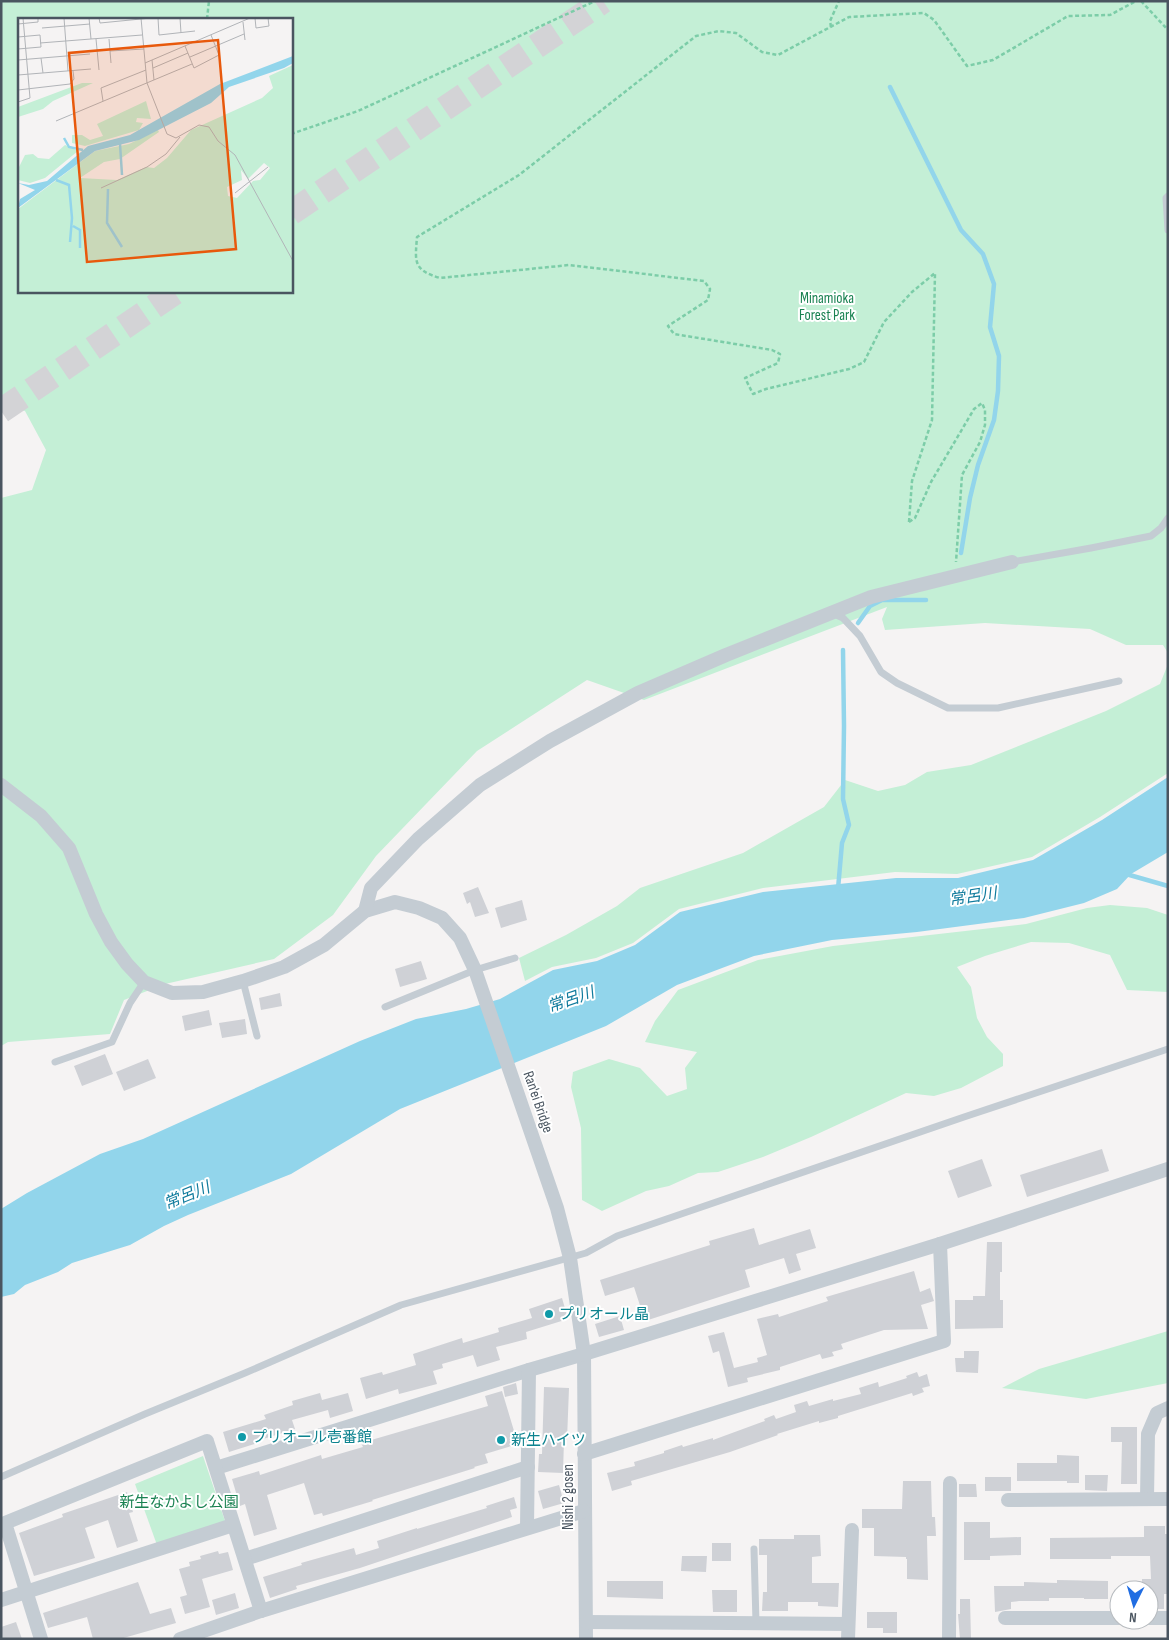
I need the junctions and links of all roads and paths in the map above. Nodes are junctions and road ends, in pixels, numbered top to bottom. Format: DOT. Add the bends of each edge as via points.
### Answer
graph roads {
  1 [pos="209,1"];
  2 [pos="595,1"];
  3 [pos="839,1"];
  4 [pos="1136,1"];
  5 [pos="1141,1"];
  6 [pos="207,18"];
  7 [pos="831,28"];
  8 [pos="1168,30"];
  9 [pos="292,134"];
  10 [pos="1168,196"];
  11 [pos="1168,230"];
  12 [pos="1168,518"];
  13 [pos="1012,562"];
  14 [pos="955,576"];
  15 [pos="831,613"];
  16 [pos="1120,681"];
  17 [pos="1,785"];
  18 [pos="365,911"];
  19 [pos="515,958"];
  20 [pos="477,974"];
  21 [pos="243,981"];
  22 [pos="144,982"];
  23 [pos="385,1007"];
  24 [pos="257,1036"];
  25 [pos="1168,1049"];
  26 [pos="55,1062"];
  27 [pos="1168,1168"];
  28 [pos="565,1236"];
  29 [pos="940,1244"];
  30 [pos="570,1258"];
  31 [pos="584,1354"];
  32 [pos="529,1370"];
  33 [pos="1168,1408"];
  34 [pos="584,1454"];
  35 [pos="528,1467"];
  36 [pos="216,1468"];
  37 [pos="1,1478"];
  38 [pos="950,1483"];
  39 [pos="1147,1499"];
  40 [pos="1168,1499"];
  41 [pos="1008,1500"];
  42 [pos="584,1511"];
  43 [pos="233,1526"];
  44 [pos="527,1528"];
  45 [pos="852,1530"];
  46 [pos="754,1549"];
  47 [pos="245,1559"];
  48 [pos="27,1593"];
  49 [pos="1,1600"];
  50 [pos="261,1612"];
  51 [pos="1006,1618"];
  52 [pos="1109,1618"];
  53 [pos="586,1622"];
  54 [pos="756,1623"];
  55 [pos="848,1624"];
  56 [pos="41,1639"];
  57 [pos="180,1639"];
  58 [pos="586,1639"];
  59 [pos="848,1639"];
  60 [pos="949,1639"];
  1 -- 6 [label="path"];
  2 -- 9 [label="path" via="358,111"];
  3 -- 7 [label="path" via="830,21"];
  4 -- 7 [label="path" via="1110,15 1068,16 993,60 967,66 934,20 924,13 849,17"];
  5 -- 8 [label="path"];
  7 -- 14 [label="path" via="778,55 762,52 736,33 719,31 696,36 519,176 417,237 416,260 425,274 440,278 569,265 704,281 710,289 708,300 668,326 674,334 780,354 778,363 744,378 753,394 849,369 864,362 884,322 935,273 932,420 912,481 909,522 915,518 931,482 974,409 982,403 985,425 980,442 962,475"];
  10 -- 11 [label="lane"];
  12 -- 13 [label="lane" via="1151,536"];
  13 -- 14 [label="street"];
  14 -- 15 [label="street" via="871,597"];
  15 -- 16 [label="lane" via="843,618 860,636 881,672 948,708 998,708"];
  15 -- 18 [label="street" via="638,693 550,741 480,785 418,839 371,888"];
  17 -- 22 [label="street" via="41,816 69,848 111,942"];
  18 -- 20 [label="street, Ran'ei Bridge" via="395,902 442,918 460,938"];
  18 -- 21 [label="street" via="324,945 284,967"];
  19 -- 20 [label="lane"];
  20 -- 23 [label="lane"];
  20 -- 28 [label="street, Ran'ei Bridge"];
  21 -- 22 [label="street" via="203,992 172,993"];
  21 -- 24 [label="lane"];
  22 -- 26 [label="lane" via="112,1042"];
  25 -- 30 [label="lane" via="627,1233"];
  27 -- 29 [label="street"];
  28 -- 30 [label="street, Nishi 2 gosen"];
  29 -- 31 [label="street"];
  29 -- 34 [label="street" via="944,1342"];
  30 -- 31 [label="street, Nishi 2 gosen"];
  30 -- 37 [label="lane" via="401,1305"];
  31 -- 32 [label="street"];
  31 -- 34 [label="street, Nishi 2 gosen"];
  32 -- 35 [label="street"];
  32 -- 36 [label="street"];
  33 -- 39 [label="street" via="1157,1413 1148,1434"];
  34 -- 42 [label="street, Nishi 2 gosen"];
  35 -- 44 [label="street"];
  35 -- 47 [label="street"];
  36 -- 43 [label="street"];
  36 -- 48 [label="street" via="207,1440 5,1523"];
  38 -- 60 [label="street"];
  39 -- 40 [label="street"];
  39 -- 41 [label="street"];
  42 -- 44 [label="street"];
  42 -- 53 [label="street, Nishi 2 gosen"];
  43 -- 47 [label="street"];
  43 -- 48 [label="street"];
  44 -- 50 [label="street"];
  45 -- 55 [label="street"];
  46 -- 54 [label="lane"];
  47 -- 50 [label="street"];
  48 -- 49 [label="street"];
  48 -- 56 [label="street"];
  50 -- 57 [label="street"];
  51 -- 52 [label="street"];
  53 -- 54 [label="street"];
  53 -- 58 [label="street, Nishi 2 gosen"];
  54 -- 55 [label="street"];
  55 -- 59 [label="street"];
}
